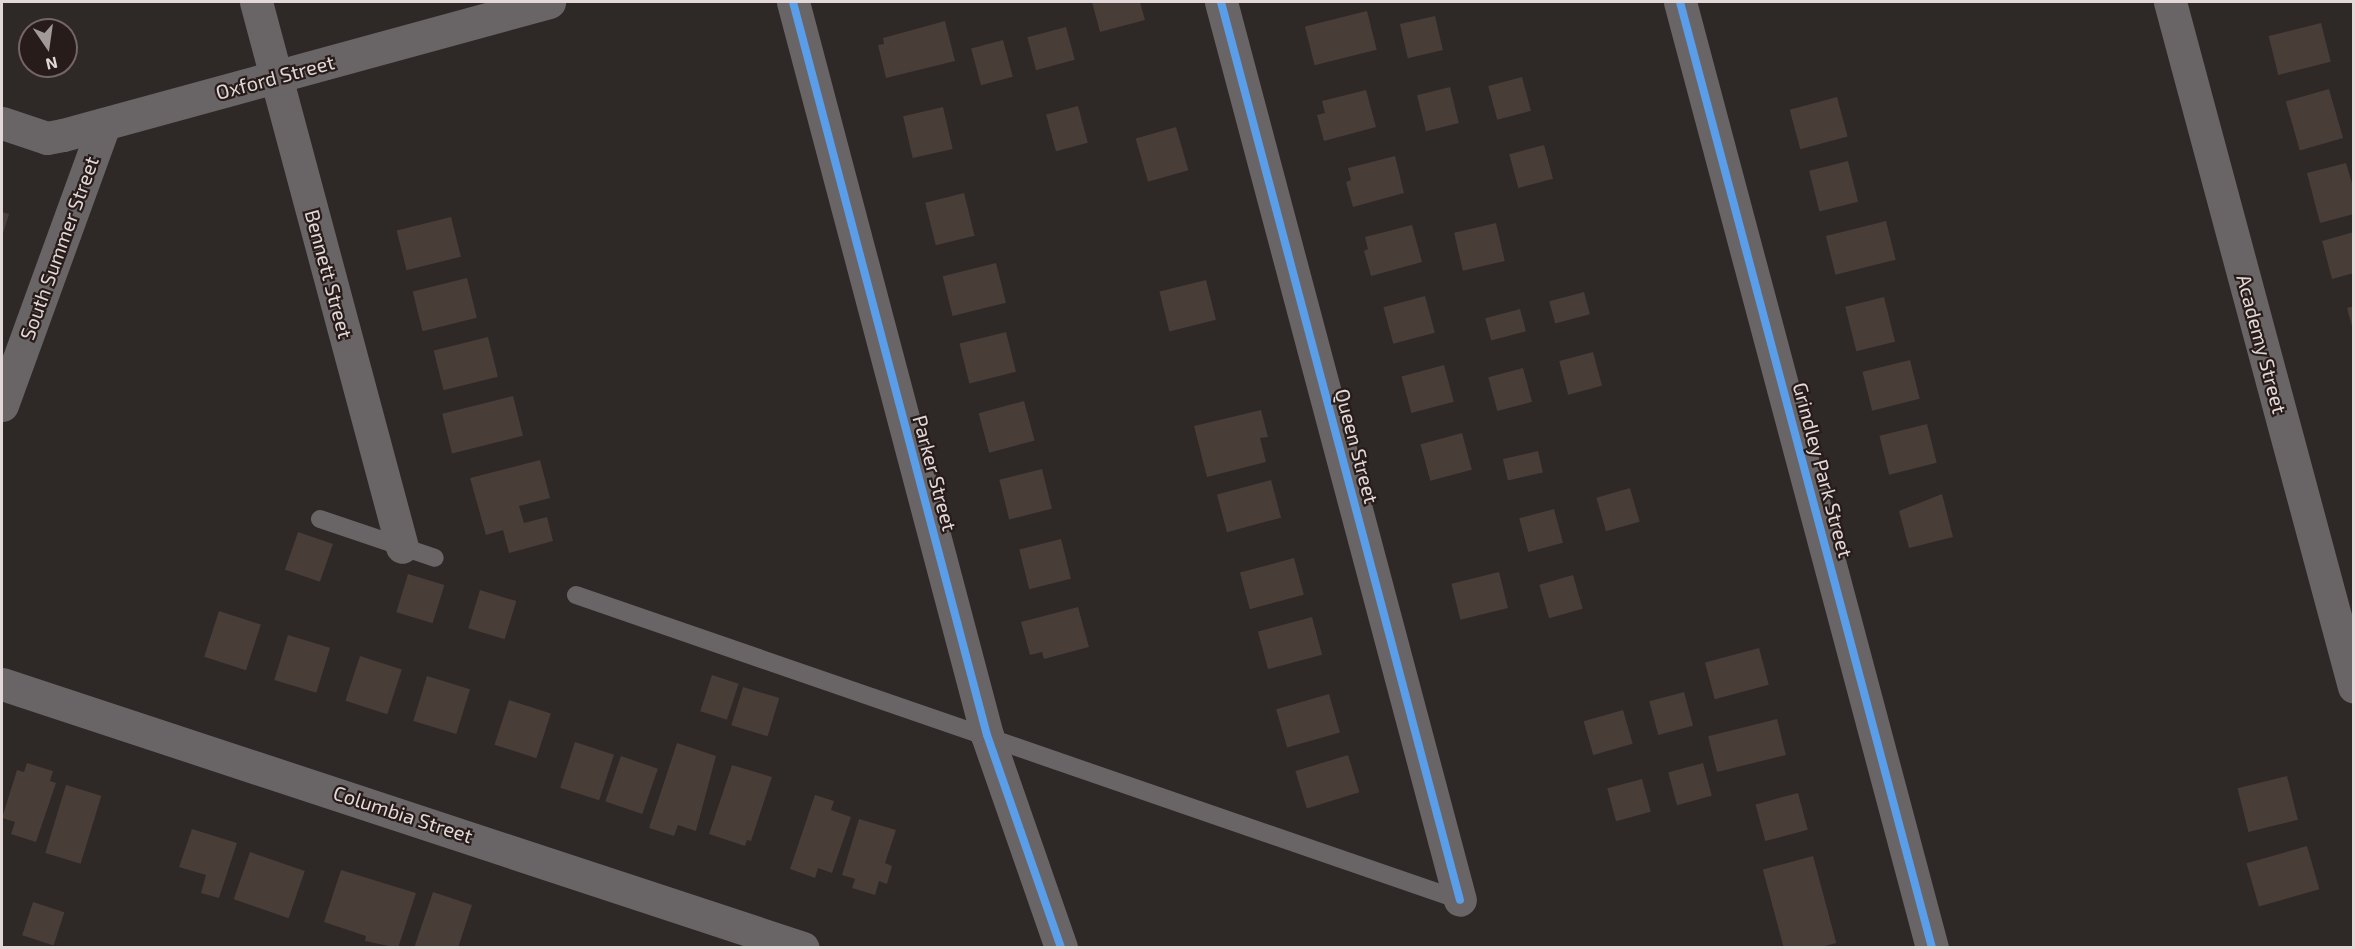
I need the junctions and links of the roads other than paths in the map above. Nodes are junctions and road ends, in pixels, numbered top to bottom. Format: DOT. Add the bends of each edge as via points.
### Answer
graph roads {
  1 [pos="256,2"];
  2 [pos="549,2"];
  3 [pos="793,2"];
  4 [pos="1221,2"];
  5 [pos="1680,2"];
  6 [pos="2170,2"];
  7 [pos="276,77"];
  8 [pos="2,123"];
  9 [pos="104,124"];
  10 [pos="2,405"];
  11 [pos="320,519"];
  12 [pos="402,547"];
  13 [pos="435,558"];
  14 [pos="576,595"];
  15 [pos="2,684"];
  16 [pos="2354,687"];
  17 [pos="987,735"];
  18 [pos="1460,900"];
  19 [pos="803,948"];
  20 [pos="1061,948"];
  21 [pos="1932,948"];
  1 -- 7 [label="street, Bennett Street"];
  2 -- 7 [label="street, Oxford Street"];
  3 -- 17 [label="street, Parker Street"];
  4 -- 18 [label="street, Queen Street"];
  5 -- 21 [label="street, Grindley Park Street"];
  6 -- 16 [label="street, Academy Street"];
  7 -- 9 [label="street, Oxford Street"];
  7 -- 12 [label="street, Bennett Street"];
  8 -- 9 [label="street, Oxford Street" via="48,138"];
  9 -- 10 [label="street, South Summer Street"];
  11 -- 12 [label="lane"];
  12 -- 13 [label="lane"];
  14 -- 17 [label="lane"];
  15 -- 19 [label="street, Columbia Street"];
  17 -- 18 [label="lane"];
  17 -- 20 [label="street, Parker Street"];
}
